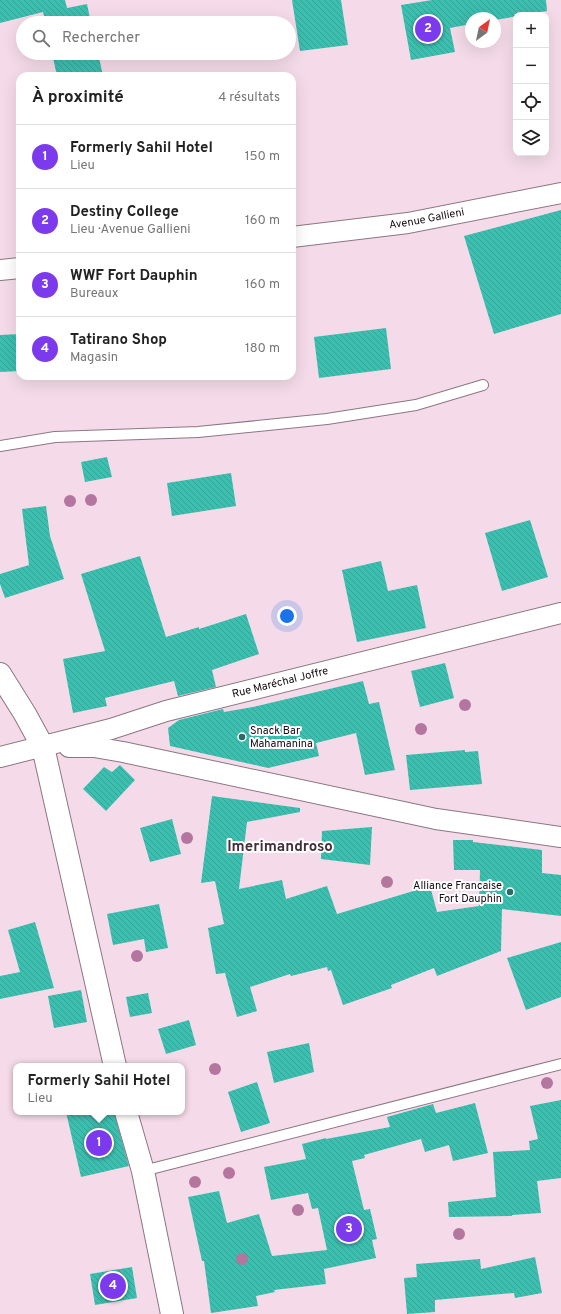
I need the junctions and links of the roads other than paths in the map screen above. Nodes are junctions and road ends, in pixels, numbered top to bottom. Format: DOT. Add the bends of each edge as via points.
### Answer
graph roads {
  1 [pos="561,193"];
  2 [pos="296,237"];
  3 [pos="16,268"];
  4 [pos="0,270"];
  5 [pos="483,385"];
  6 [pos="0,446"];
  7 [pos="561,613"];
  8 [pos="0,674"];
  9 [pos="43,747"];
  10 [pos="0,757"];
  11 [pos="561,837"];
  12 [pos="114,1063"];
  13 [pos="561,1064"];
  14 [pos="127,1115"];
  15 [pos="143,1171"];
  16 [pos="172,1314"];
  1 -- 2 [label="street, Avenue Gallieni" via="408,223"];
  3 -- 4 [label="street"];
  5 -- 6 [label="lane" via="416,405 326,419 198,432 55,437"];
  7 -- 9 [label="street, Rue Maréchal Joffre" via="166,711"];
  8 -- 9 [label="main road"];
  9 -- 10 [label="street, Rue Maréchal Joffre"];
  9 -- 11 [label="street" via="94,747 123,752 436,819"];
  9 -- 12 [label="main road"];
  13 -- 15 [label="lane"];
  14 -- 15 [label="main road"];
  15 -- 16 [label="main road"];
}
